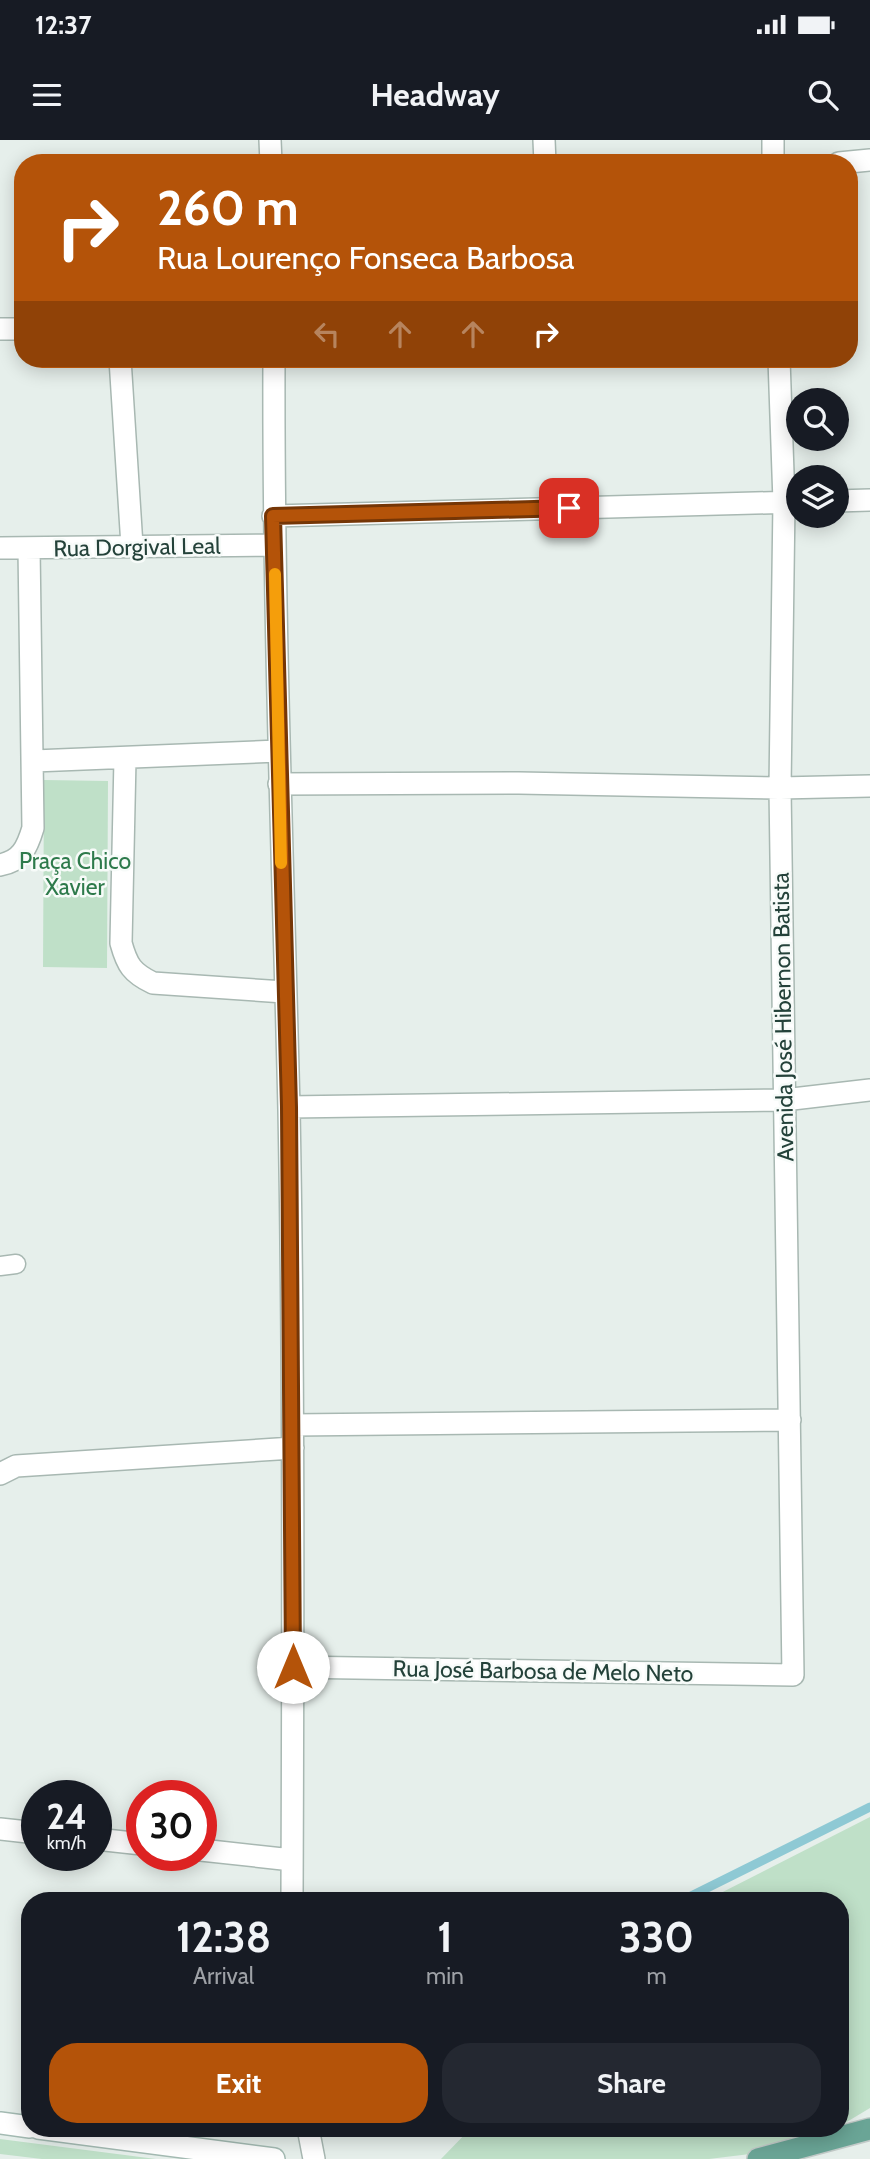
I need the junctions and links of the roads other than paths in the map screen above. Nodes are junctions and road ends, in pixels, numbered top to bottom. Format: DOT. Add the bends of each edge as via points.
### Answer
graph roads {
  1 [pos="121,368"];
  2 [pos="269,368"];
  3 [pos="780,368"];
  4 [pos="788,465"];
  5 [pos="870,500"];
  6 [pos="849,501"];
  7 [pos="786,502"];
  8 [pos="273,516"];
  9 [pos="790,528"];
  10 [pos="274,545"];
  11 [pos="132,546"];
  12 [pos="0,548"];
  13 [pos="29,548"];
  14 [pos="278,751"];
  15 [pos="125,759"];
  16 [pos="34,761"];
  17 [pos="279,784"];
  18 [pos="870,786"];
  19 [pos="780,788"];
  20 [pos="6,864"];
  21 [pos="284,992"];
  22 [pos="870,1090"];
  23 [pos="783,1100"];
  24 [pos="289,1107"];
  25 [pos="790,1420"];
  26 [pos="293,1425"];
  27 [pos="293,1448"];
  28 [pos="0,1474"];
  29 [pos="293,1667"];
  30 [pos="793,1675"];
  31 [pos="0,1829"];
  32 [pos="21,1831"];
  33 [pos="217,1852"];
  34 [pos="292,1860"];
  35 [pos="292,1892"];
  36 [pos="0,2123"];
  37 [pos="21,2126"];
  38 [pos="870,2129"];
  39 [pos="849,2135"];
  40 [pos="107,2137"];
  41 [pos="310,2137"];
  42 [pos="840,2137"];
  43 [pos="274,2159"];
  44 [pos="314,2159"];
  45 [pos="758,2159"];
  1 -- 11 [label="street"];
  2 -- 8 [label="street"];
  3 -- 4 [label="street, Avenida José Hibernon Batista"];
  5 -- 6 [label="street"];
  7 -- 8 [label="street"];
  8 -- 10 [label="street"];
  9 -- 19 [label="street, Avenida José Hibernon Batista"];
  10 -- 11 [label="street, Rua Dorgival Leal"];
  10 -- 14 [label="street"];
  11 -- 13 [label="street, Rua Dorgival Leal"];
  12 -- 13 [label="street, Rua Dorgival Leal"];
  13 -- 16 [label="street"];
  14 -- 15 [label="street"];
  14 -- 17 [label="street"];
  15 -- 16 [label="street"];
  15 -- 21 [label="street" via="121,943 127,965 153,983"];
  16 -- 20 [label="street" via="33,828 27,849"];
  17 -- 19 [label="street"];
  17 -- 21 [label="street"];
  18 -- 19 [label="street"];
  19 -- 23 [label="street, Avenida José Hibernon Batista"];
  21 -- 24 [label="street"];
  22 -- 23 [label="street"];
  23 -- 24 [label="street"];
  23 -- 25 [label="street, Avenida José Hibernon Batista"];
  24 -- 26 [label="street"];
  25 -- 26 [label="street"];
  25 -- 30 [label="street, Avenida José Hibernon Batista"];
  26 -- 27 [label="street"];
  27 -- 28 [label="street" via="16,1466"];
  27 -- 29 [label="street"];
  29 -- 30 [label="street, Rua José Barbosa de Melo Neto"];
  29 -- 34 [label="street"];
  31 -- 32 [label="street"];
  33 -- 34 [label="street"];
  34 -- 35 [label="street"];
  36 -- 37 [label="street"];
  38 -- 39 [label="main road"];
  40 -- 43 [label="street"];
  41 -- 44 [label="street"];
  42 -- 45 [label="main road"];
}
